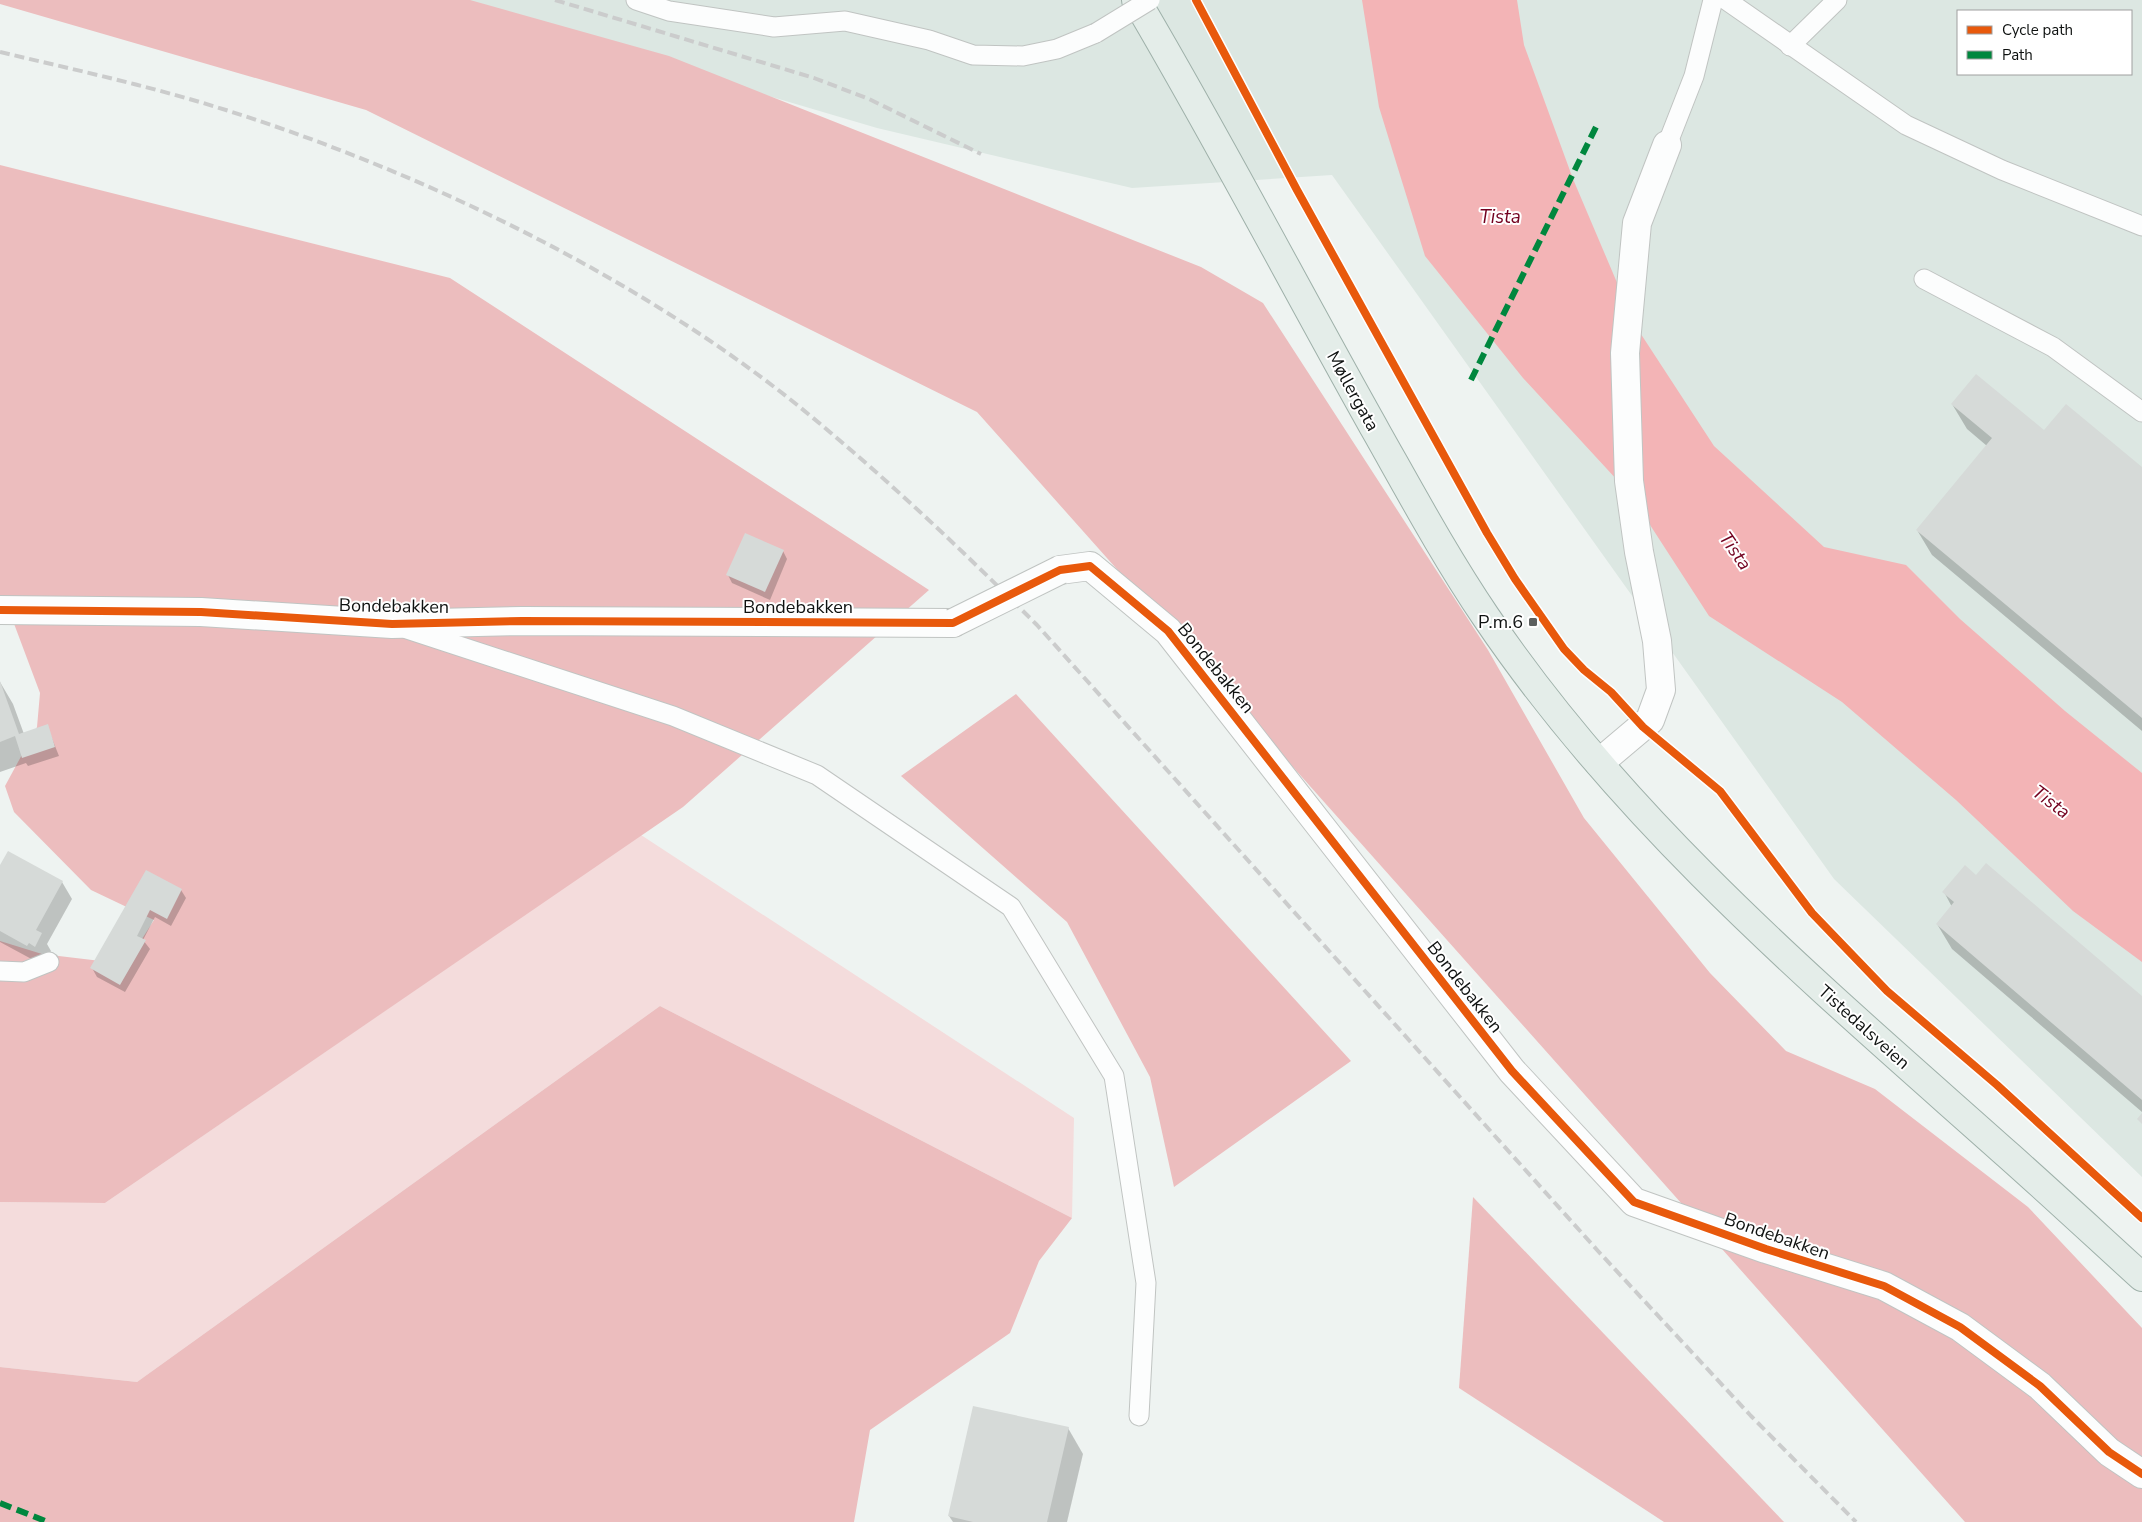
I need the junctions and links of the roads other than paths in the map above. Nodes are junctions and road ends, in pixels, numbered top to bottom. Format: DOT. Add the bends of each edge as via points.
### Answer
graph roads {
  1 [pos="636,0"];
  2 [pos="1136,0"];
  3 [pos="1150,0"];
  4 [pos="1713,0"];
  5 [pos="1726,0"];
  6 [pos="1837,0"];
  7 [pos="1790,46"];
  8 [pos="1667,145"];
  9 [pos="2142,226"];
  10 [pos="1924,279"];
  11 [pos="2142,412"];
  12 [pos="0,610"];
  13 [pos="392,624"];
  14 [pos="1599,763"];
  15 [pos="49,962"];
  16 [pos="0,971"];
  17 [pos="2142,1277"];
  18 [pos="1139,1416"];
  19 [pos="2142,1474"];
  1 -- 3 [label="lane, bridge" via="669,11 774,27 845,21 929,40 973,55 1023,56 1057,49 1096,33"];
  2 -- 14 [label="main road, Møllergata" via="1332,355 1445,551 1487,618"];
  4 -- 8 [label="lane" via="1694,76"];
  5 -- 7 [label="lane"];
  6 -- 7 [label="lane"];
  7 -- 9 [label="lane" via="1906,125 2002,170"];
  8 -- 14 [label="street" via="1637,223 1625,353 1629,480 1639,552 1658,641 1661,690 1656,708 1643,727"];
  10 -- 11 [label="lane" via="2053,347"];
  12 -- 13 [label="street, Bondebakken" via="201,612"];
  13 -- 18 [label="lane" via="673,716 817,775 1011,907 1114,1076 1146,1283"];
  13 -- 19 [label="street, Bondebakken, bridge" via="522,621 953,623 1060,570 1090,566 1168,631 1512,1071 1634,1202 1766,1249 1884,1286 1960,1327 2040,1386 2109,1452"];
  14 -- 17 [label="main road, Tistedalsveien" via="1666,838 1862,1028"];
  15 -- 16 [label="lane" via="24,972"];
}
